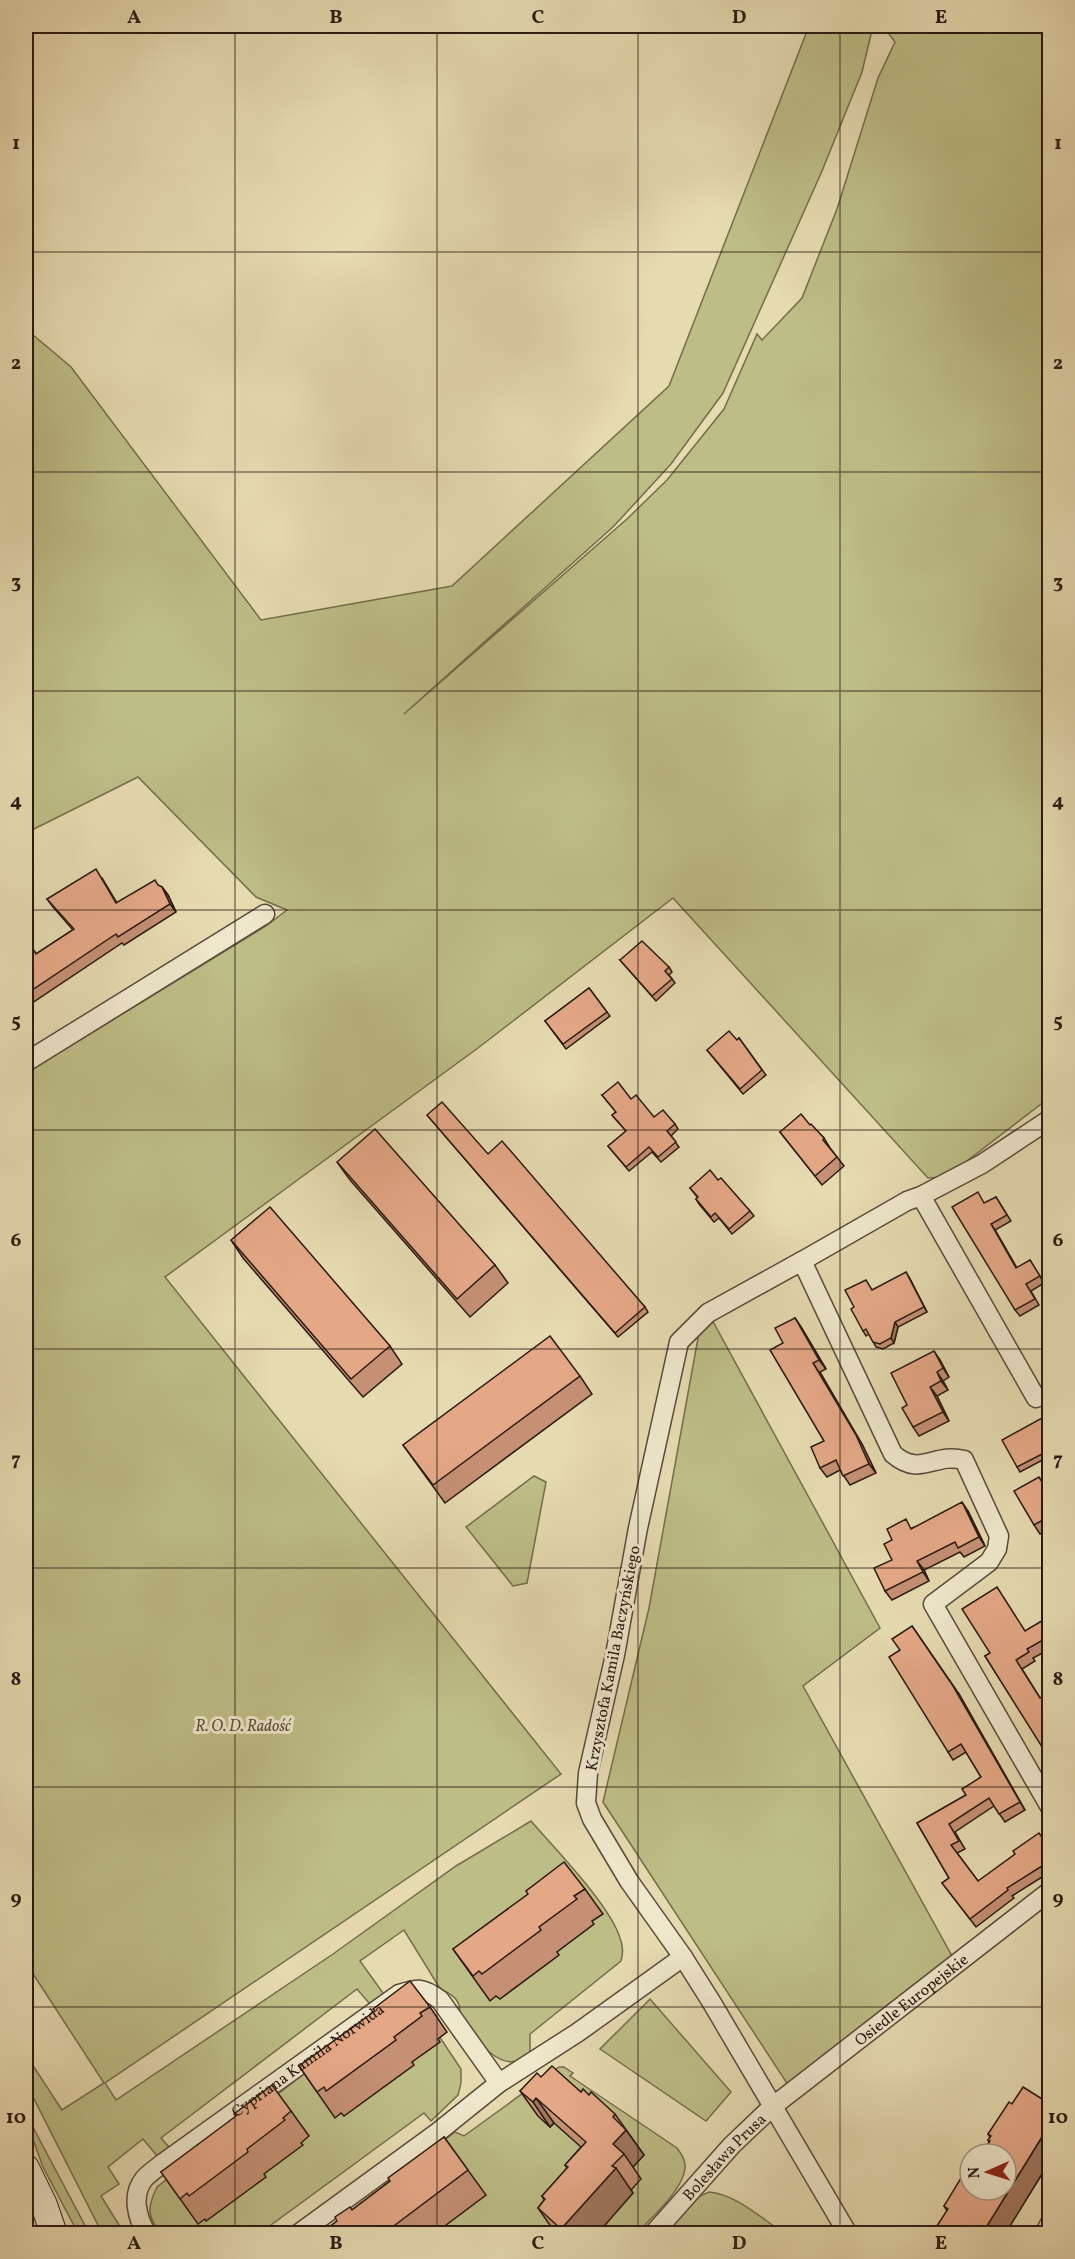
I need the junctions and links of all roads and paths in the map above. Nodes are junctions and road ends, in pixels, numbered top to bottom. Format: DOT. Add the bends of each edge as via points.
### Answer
graph roads {
  1 [pos="265,914"];
  2 [pos="26,1062"];
  3 [pos="1050,1119"];
  4 [pos="921,1196"];
  5 [pos="801,1261"];
  6 [pos="1036,1398"];
  7 [pos="1050,1807"];
  8 [pos="1050,1891"];
  9 [pos="683,1957"];
  10 [pos="499,2083"];
  11 [pos="772,2107"];
  12 [pos="26,2168"];
  13 [pos="44,2205"];
  14 [pos="1050,2223"];
  15 [pos="54,2234"];
  16 [pos="63,2234"];
  17 [pos="147,2234"];
  18 [pos="298,2234"];
  19 [pos="653,2234"];
  20 [pos="848,2234"];
  21 [pos="1044,2234"];
  1 -- 2 [label="street"];
  3 -- 4 [label="street, Krzysztofa Kamila Baczyńskiego" via="982,1164"];
  4 -- 5 [label="street, Krzysztofa Kamila Baczyńskiego"];
  4 -- 6 [label="street"];
  5 -- 7 [label="street" via="893,1454 914,1466 954,1458 964,1460 999,1536 997,1550 989,1562 933,1604"];
  5 -- 9 [label="street, Krzysztofa Kamila Baczyńskiego" via="708,1313 679,1342 588,1773 586,1803 592,1819 629,1881"];
  8 -- 11 [label="street, Osiedle Europejskie"];
  9 -- 10 [label="street"];
  9 -- 11 [label="street, Krzysztofa Kamila Baczyńskiego"];
  10 -- 17 [label="street, Cypriana Kamila Norwida" via="440,2000 416,1988 399,1994 143,2180 136,2200 140,2223"];
  10 -- 18 [label="street"];
  11 -- 19 [label="street, Bolesława Prusa" via="732,2145"];
  11 -- 20 [label="street, Krzysztofa Kamila Baczyńskiego"];
  12 -- 13 [label="main road"];
  13 -- 15 [label="main road"];
  13 -- 16 [label="main road"];
  14 -- 21 [label="street"];
}
